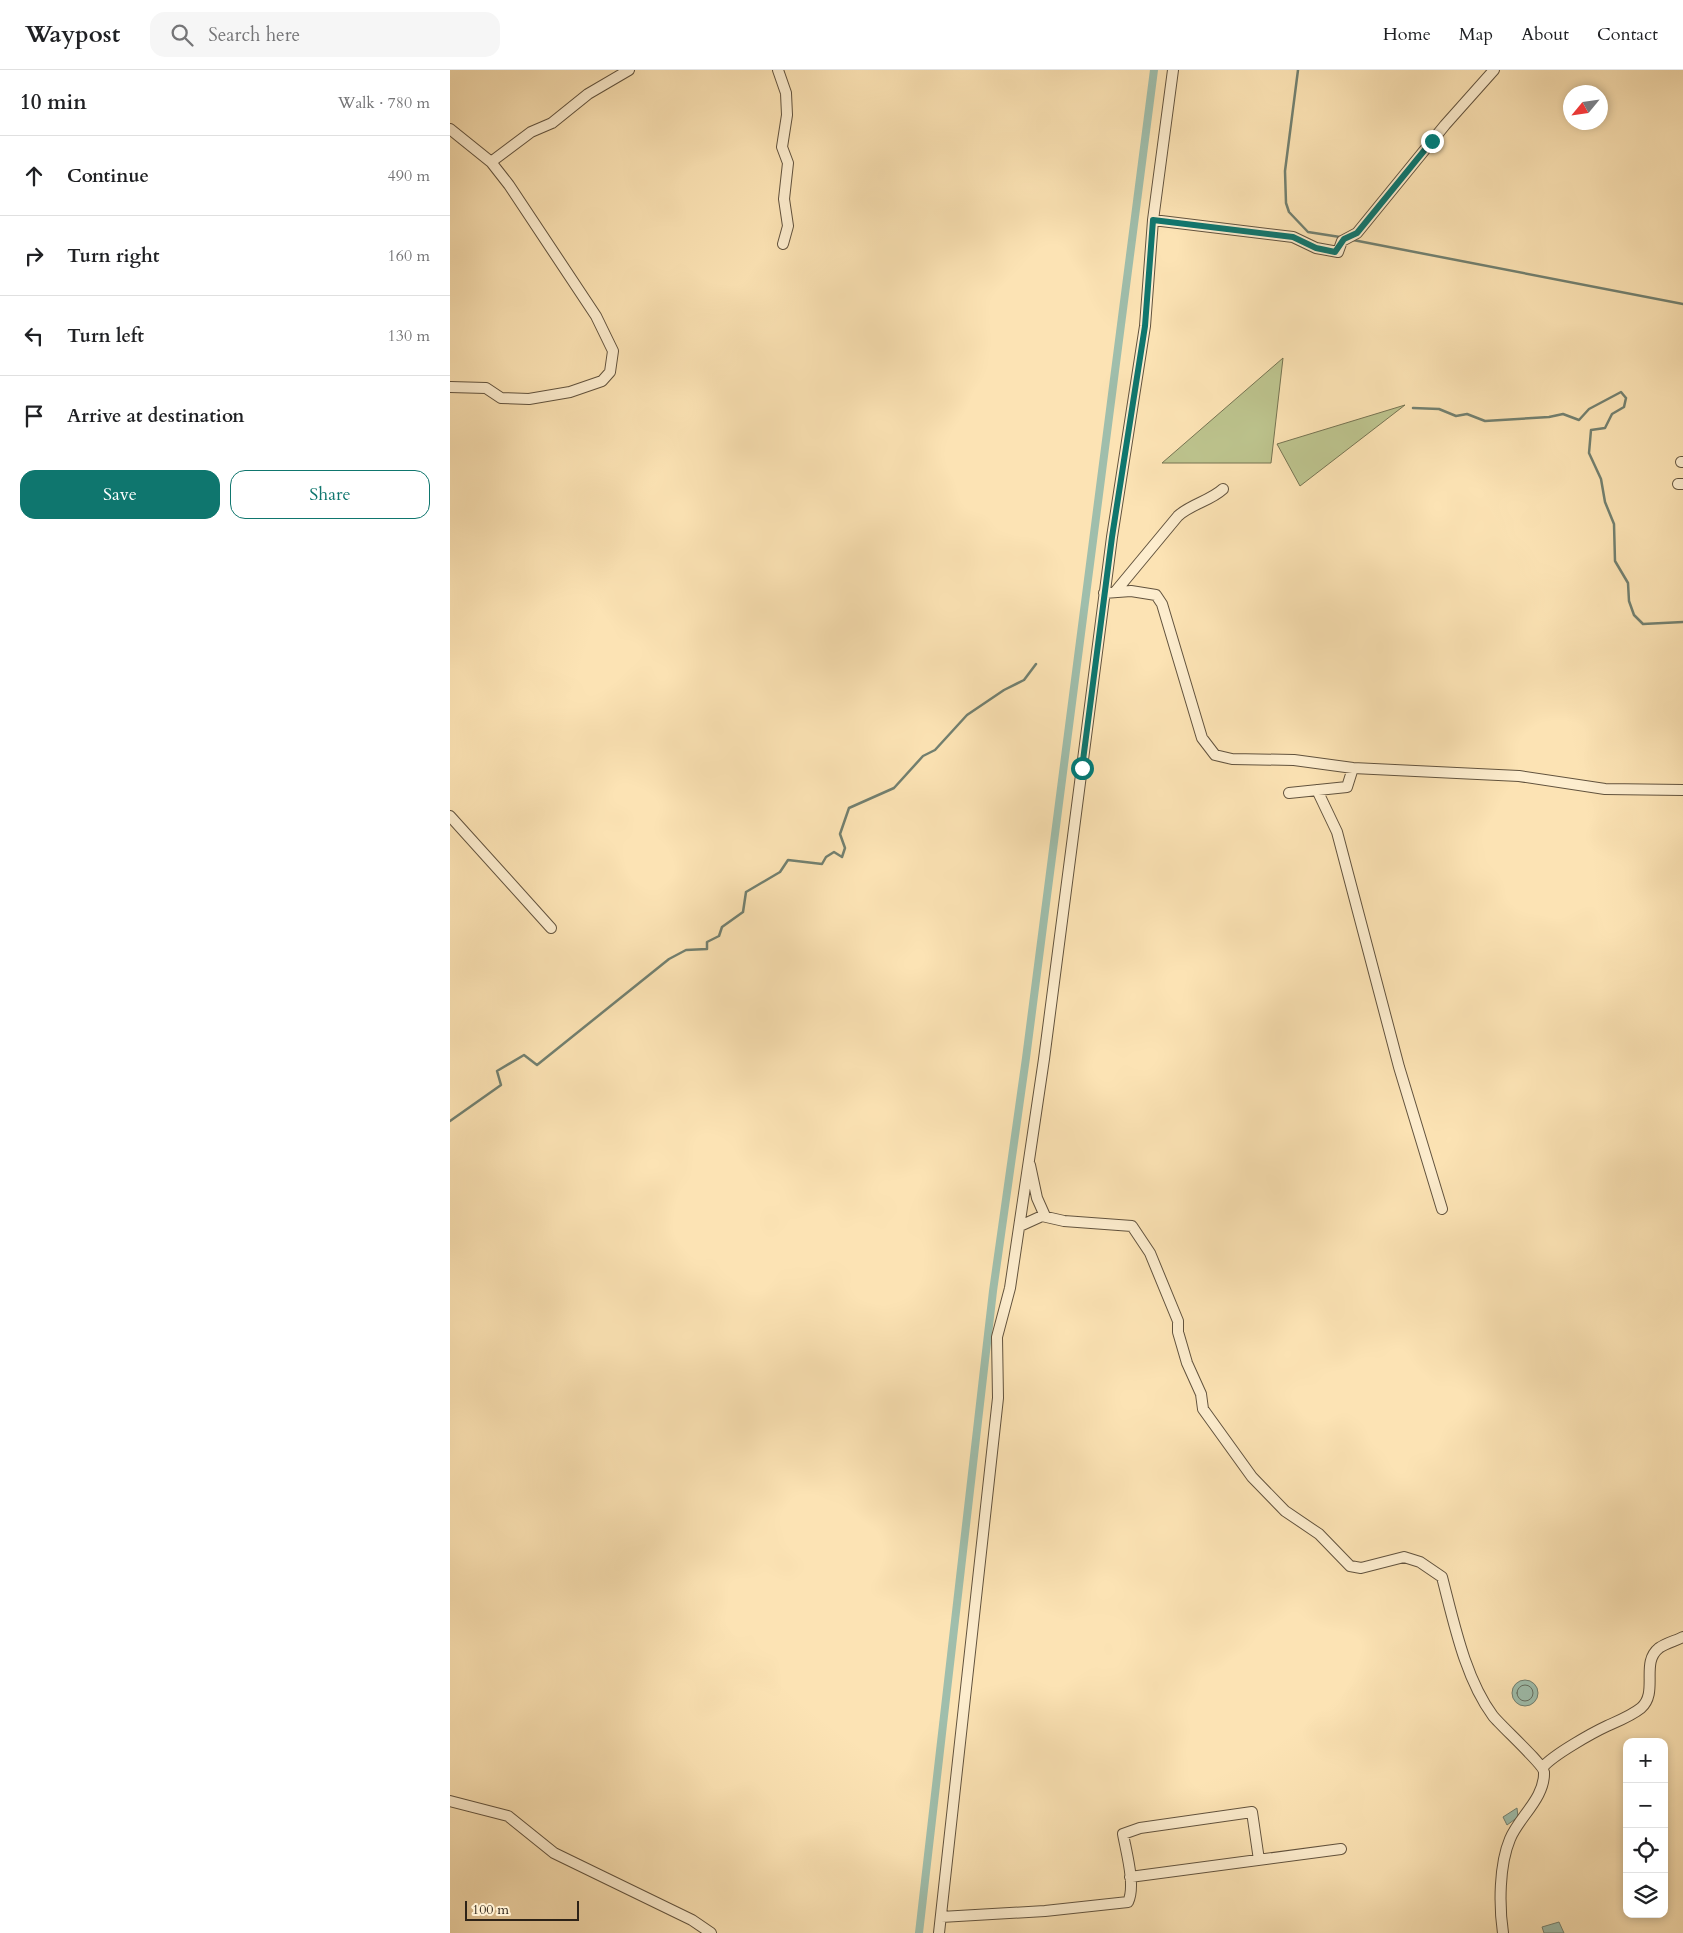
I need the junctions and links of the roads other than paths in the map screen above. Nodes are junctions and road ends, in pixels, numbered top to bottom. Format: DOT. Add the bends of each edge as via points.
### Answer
graph roads {
  1 [pos="629,70"];
  2 [pos="778,70"];
  3 [pos="1173,70"];
  4 [pos="1494,70"];
  5 [pos="450,129"];
  6 [pos="490,162"];
  7 [pos="1153,220"];
  8 [pos="783,244"];
  9 [pos="450,387"];
  10 [pos="1223,489"];
  11 [pos="1110,593"];
  12 [pos="1353,768"];
  13 [pos="1317,790"];
  14 [pos="1683,790"];
  15 [pos="1289,793"];
  16 [pos="450,816"];
  17 [pos="551,928"];
  18 [pos="1029,1159"];
  19 [pos="1442,1209"];
  20 [pos="1045,1216"];
  21 [pos="1020,1226"];
  22 [pos="1683,1637"];
  23 [pos="1543,1766"];
  24 [pos="450,1801"];
  25 [pos="1341,1849"];
  26 [pos="1259,1860"];
  27 [pos="1130,1877"];
  28 [pos="941,1917"];
  29 [pos="711,1933"];
  30 [pos="940,1933"];
  31 [pos="1503,1933"];
  1 -- 6 [label="street" via="588,94 552,123 532,132"];
  2 -- 8 [label="street" via="786,93 787,115 782,147 788,163 784,199 788,226"];
  3 -- 7 [label="street"];
  4 -- 7 [label="street" via="1444,125 1357,233 1342,241 1338,252 1316,248 1293,237"];
  5 -- 6 [label="street"];
  6 -- 9 [label="street" via="509,185 596,316 613,351 613,363 602,381 570,392 528,399 501,398 486,388"];
  7 -- 11 [label="street" via="1145,326"];
  10 -- 11 [label="street" via="1215,497 1190,507 1178,516"];
  11 -- 12 [label="street" via="1131,591 1156,595 1162,604 1202,738 1215,755"];
  11 -- 18 [label="street"];
  12 -- 13 [label="street" via="1347,787"];
  12 -- 14 [label="street" via="1519,776 1605,790"];
  13 -- 15 [label="street"];
  13 -- 19 [label="street" via="1337,832 1399,1067"];
  16 -- 17 [label="street"];
  18 -- 20 [label="street" via="1037,1198"];
  18 -- 21 [label="street"];
  20 -- 21 [label="street"];
  20 -- 23 [label="street" via="1087,1223 1124,1224 1136,1230 1150,1253 1178,1321 1178,1332 1201,1394 1203,1409 1252,1477 1285,1511 1319,1534 1350,1566 1361,1568 1404,1557 1438,1573 1482,1701 1515,1742"];
  21 -- 28 [label="street" via="1010,1288 997,1337 997,1408"];
  22 -- 23 [label="street" via="1654,1653 1648,1697 1641,1708 1598,1730"];
  23 -- 31 [label="street" via="1542,1784 1509,1840 1506,1852 1499,1894"];
  24 -- 29 [label="street" via="508,1816 554,1853 692,1920"];
  25 -- 26 [label="street"];
  26 -- 27 [label="street"];
  26 -- 27 [label="street" via="1252,1812 1126,1831 1123,1834"];
  27 -- 28 [label="street" via="1131,1896 1128,1902"];
  28 -- 30 [label="street"];
}
